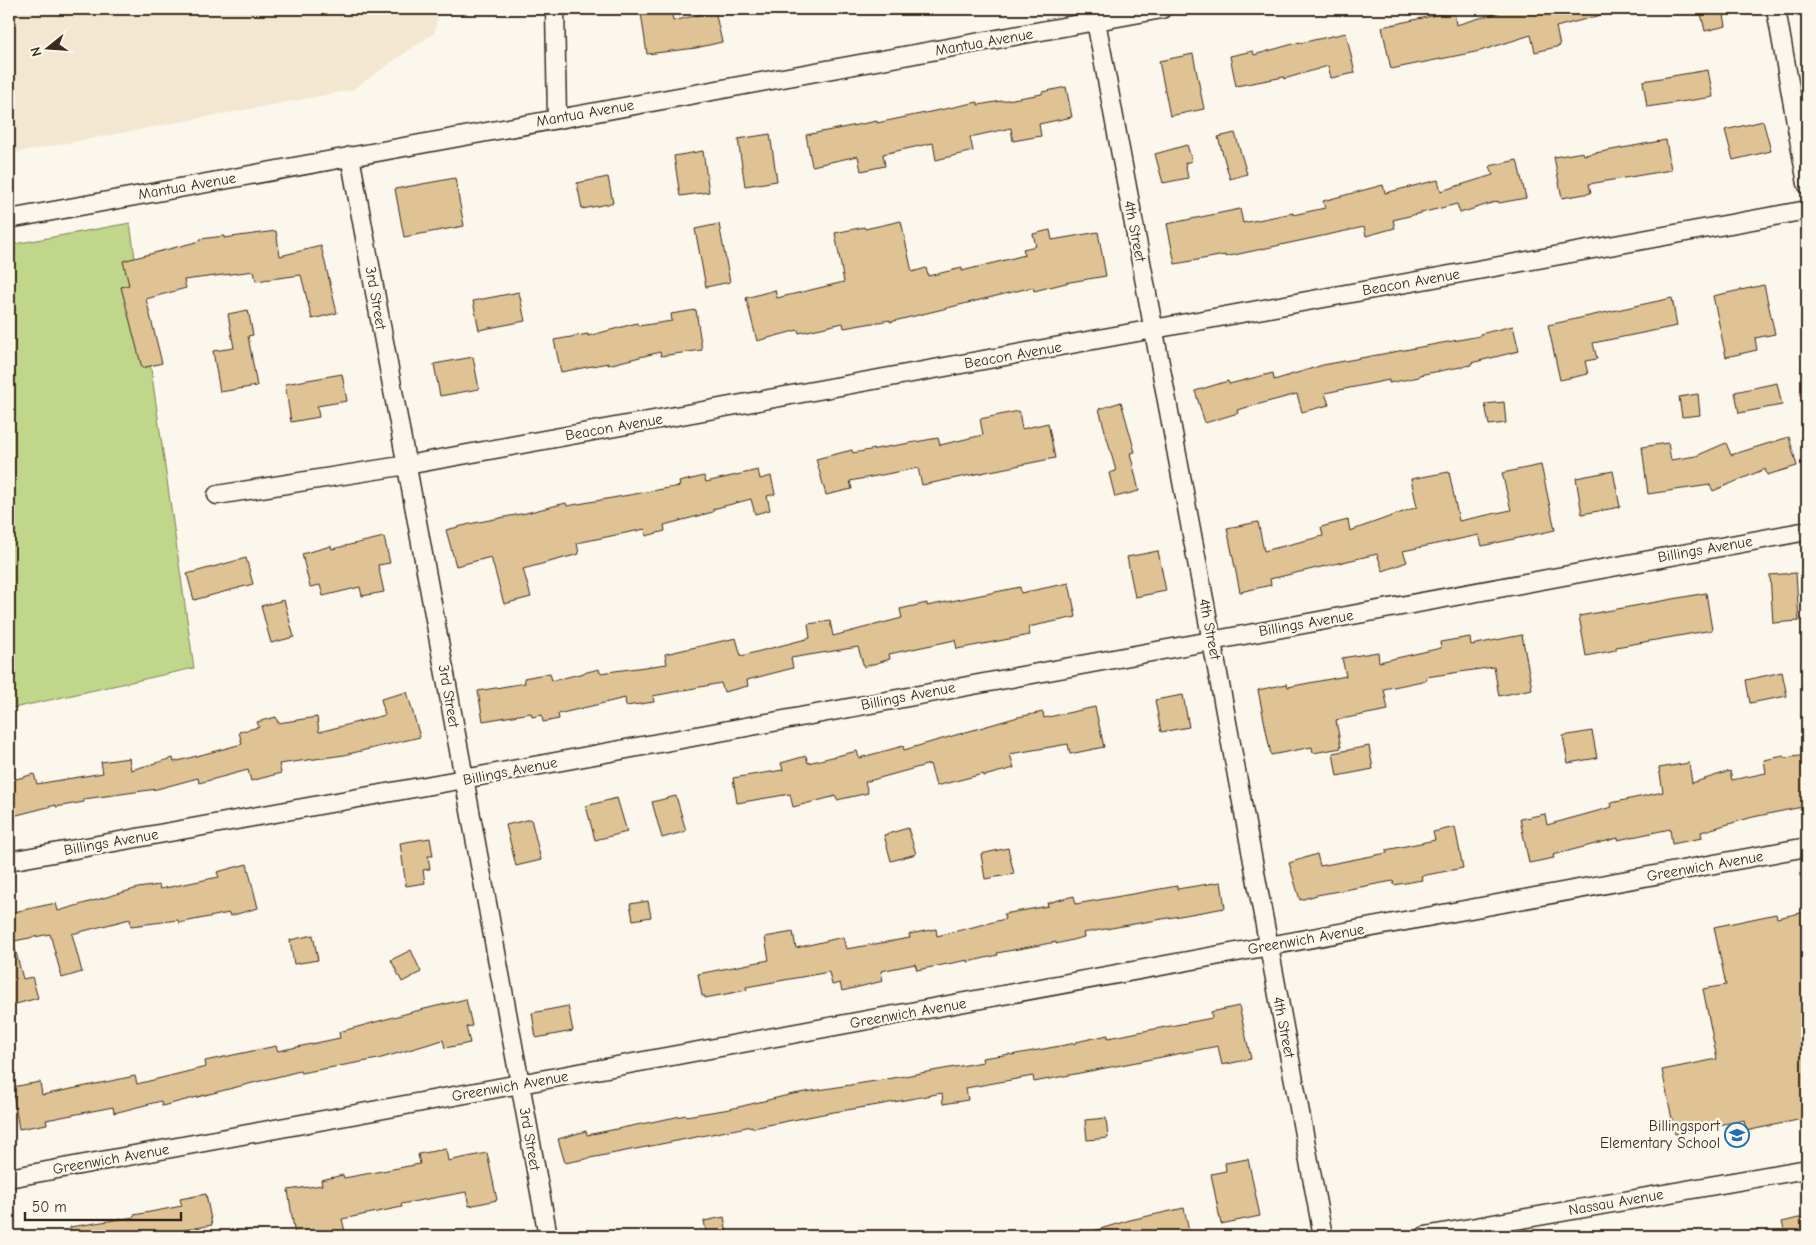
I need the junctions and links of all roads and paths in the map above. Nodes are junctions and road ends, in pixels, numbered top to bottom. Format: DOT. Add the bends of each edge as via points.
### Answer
graph roads {
  1 [pos="555,9"];
  2 [pos="1162,9"];
  3 [pos="1776,9"];
  4 [pos="1096,21"];
  5 [pos="557,118"];
  6 [pos="350,156"];
  7 [pos="1807,184"];
  8 [pos="1807,210"];
  9 [pos="9,219"];
  10 [pos="1154,329"];
  11 [pos="407,465"];
  12 [pos="217,495"];
  13 [pos="1807,531"];
  14 [pos="1212,640"];
  15 [pos="464,779"];
  16 [pos="1807,847"];
  17 [pos="9,861"];
  18 [pos="1269,946"];
  19 [pos="520,1084"];
  20 [pos="1807,1169"];
  21 [pos="9,1178"];
  22 [pos="548,1236"];
  23 [pos="1323,1236"];
  24 [pos="1425,1236"];
  1 -- 5 [label="street"];
  2 -- 4 [label="street, Mantua Avenue"];
  3 -- 7 [label="street"];
  4 -- 5 [label="street, Mantua Avenue"];
  4 -- 10 [label="street, 4th Street"];
  5 -- 6 [label="street, Mantua Avenue"];
  6 -- 9 [label="street, Mantua Avenue"];
  6 -- 11 [label="street, 3rd Street"];
  8 -- 10 [label="street, Beacon Avenue"];
  10 -- 11 [label="street, Beacon Avenue"];
  10 -- 14 [label="street, 4th Street"];
  11 -- 12 [label="street, Beacon Avenue"];
  11 -- 15 [label="street, 3rd Street"];
  13 -- 14 [label="street, Billings Avenue"];
  14 -- 15 [label="street, Billings Avenue"];
  14 -- 18 [label="street, 4th Street"];
  15 -- 17 [label="street, Billings Avenue"];
  15 -- 19 [label="street, 3rd Street"];
  16 -- 18 [label="street, Greenwich Avenue"];
  18 -- 19 [label="street, Greenwich Avenue"];
  18 -- 23 [label="street, 4th Street"];
  19 -- 21 [label="street, Greenwich Avenue"];
  19 -- 22 [label="street, 3rd Street"];
  20 -- 24 [label="street, Nassau Avenue"];
}
